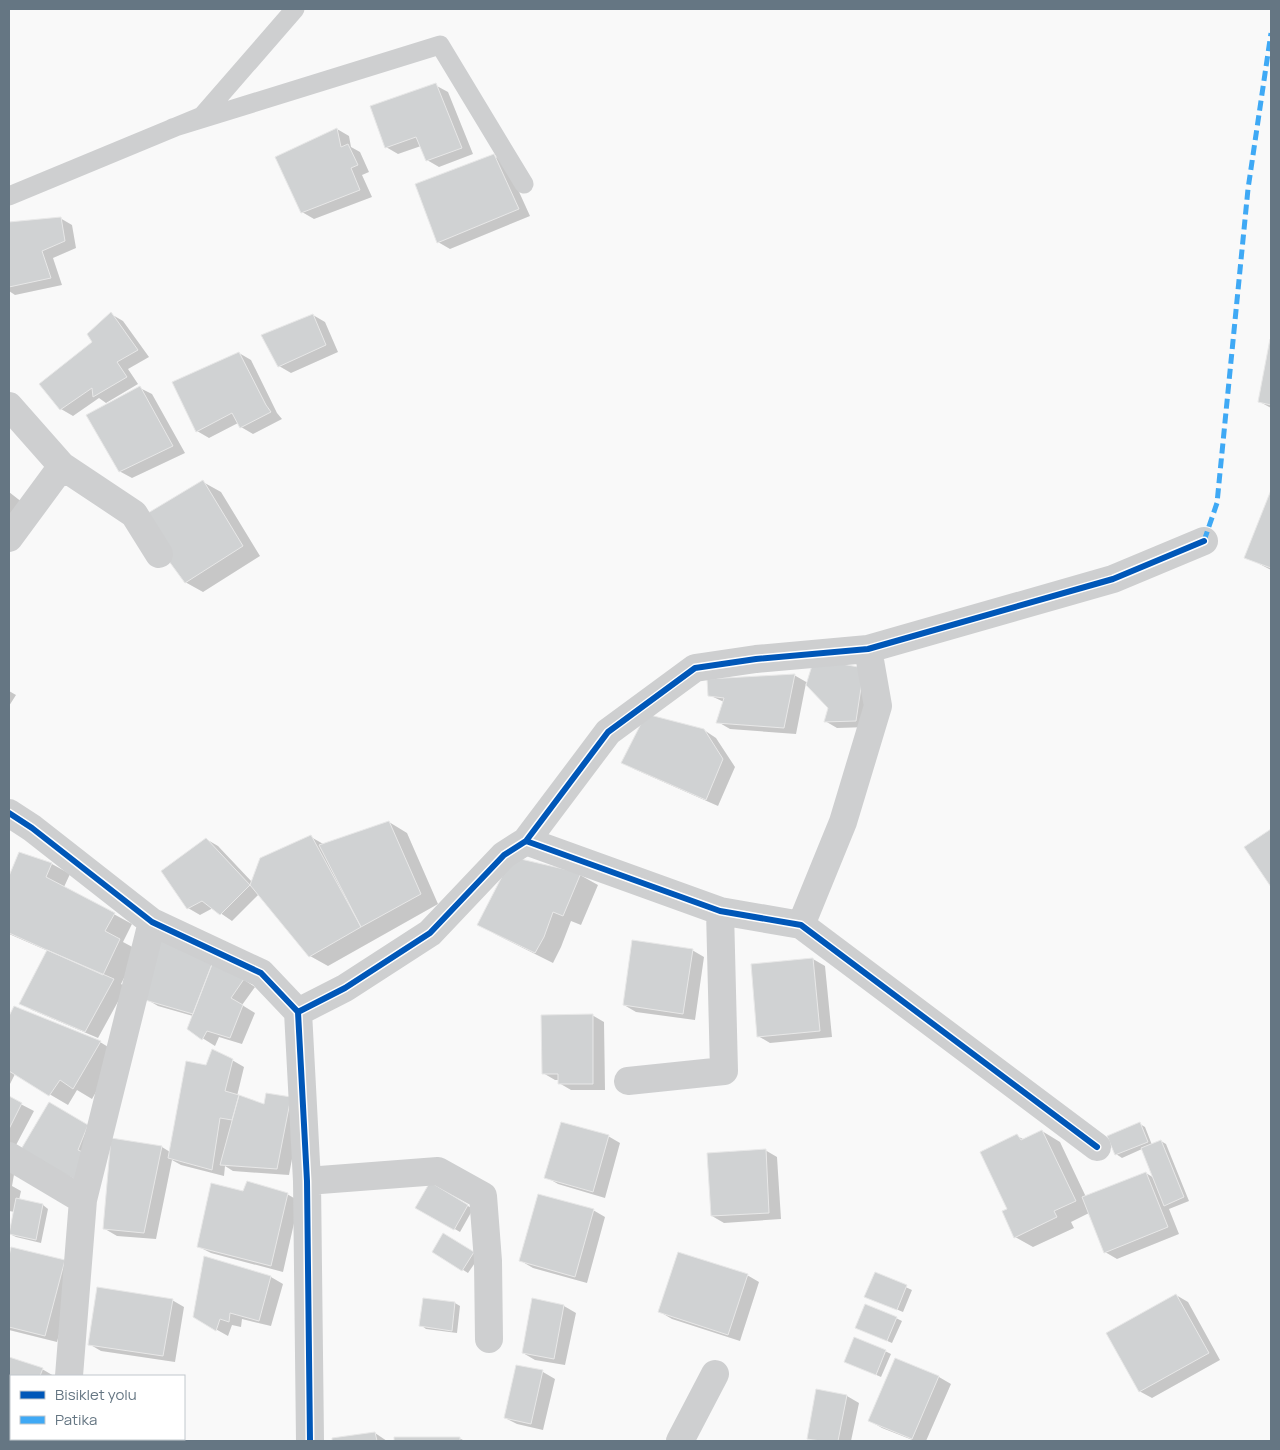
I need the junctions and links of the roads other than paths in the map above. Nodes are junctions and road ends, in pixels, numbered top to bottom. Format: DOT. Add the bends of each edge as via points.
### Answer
graph roads {
  1 [pos="296,9"];
  2 [pos="172,128"];
  3 [pos="524,184"];
  4 [pos="9,196"];
  5 [pos="9,406"];
  6 [pos="62,466"];
  7 [pos="9,538"];
  8 [pos="1204,541"];
  9 [pos="159,554"];
  10 [pos="868,649"];
  11 [pos="9,813"];
  12 [pos="526,841"];
  13 [pos="720,911"];
  14 [pos="152,922"];
  15 [pos="800,925"];
  16 [pos="298,1012"];
  17 [pos="628,1081"];
  18 [pos="1097,1148"];
  19 [pos="9,1156"];
  20 [pos="307,1181"];
  21 [pos="83,1200"];
  22 [pos="489,1339"];
  23 [pos="715,1374"];
  24 [pos="69,1375"];
  25 [pos="310,1441"];
  26 [pos="680,1441"];
  1 -- 2 [label="lane" via="202,116"];
  2 -- 3 [label="lane" via="440,45"];
  2 -- 4 [label="lane"];
  5 -- 6 [label="street"];
  6 -- 7 [label="street"];
  6 -- 9 [label="street" via="134,514"];
  8 -- 10 [label="street" via="1113,579"];
  10 -- 12 [label="street" via="695,668 608,732"];
  10 -- 15 [label="street" via="878,706 843,822"];
  11 -- 14 [label="street"];
  12 -- 13 [label="street"];
  12 -- 16 [label="street" via="504,854 430,933 344,988"];
  13 -- 15 [label="street"];
  13 -- 17 [label="street" via="724,1071"];
  14 -- 16 [label="street" via="262,973"];
  14 -- 21 [label="street"];
  15 -- 18 [label="street"];
  16 -- 20 [label="street"];
  19 -- 21 [label="street"];
  20 -- 22 [label="street" via="438,1171 483,1196"];
  20 -- 25 [label="street"];
  21 -- 24 [label="street"];
  23 -- 26 [label="street"];
}
